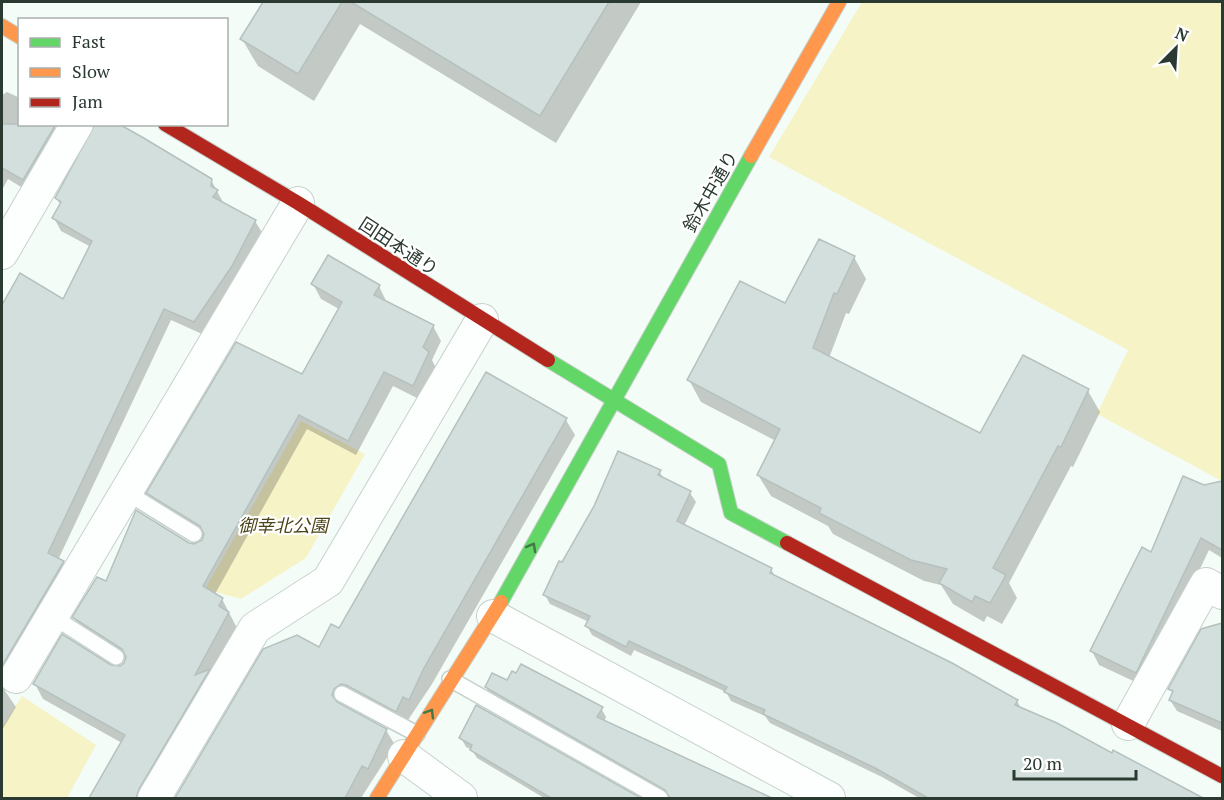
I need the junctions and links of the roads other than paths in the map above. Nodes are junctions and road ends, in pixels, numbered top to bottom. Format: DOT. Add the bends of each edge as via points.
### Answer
graph roads {
  1 [pos="839,2"];
  2 [pos="2,26"];
  3 [pos="18,36"];
  4 [pos="76,126"];
  5 [pos="168,126"];
  6 [pos="298,203"];
  7 [pos="2,253"];
  8 [pos="482,320"];
  9 [pos="613,399"];
  10 [pos="126,492"];
  11 [pos="194,534"];
  12 [pos="1222,593"];
  13 [pos="52,616"];
  14 [pos="493,616"];
  15 [pos="116,657"];
  16 [pos="16,677"];
  17 [pos="450,679"];
  18 [pos="342,694"];
  19 [pos="1128,724"];
  20 [pos="411,745"];
  21 [pos="1222,776"];
  22 [pos="154,798"];
  23 [pos="377,798"];
  24 [pos="461,798"];
  25 [pos="660,798"];
  26 [pos="829,798"];
  1 -- 9 [label="street, 鈴木中通り"];
  2 -- 3 [label="street"];
  4 -- 7 [label="street"];
  5 -- 6 [label="street, 回田本通り"];
  6 -- 8 [label="street, 回田本通り"];
  6 -- 10 [label="street"];
  8 -- 9 [label="street, 回田本通り"];
  8 -- 22 [label="street" via="328,580 255,628"];
  14 -- 9 [label="street, 鈴木中通り, one-way"];
  9 -- 19 [label="street, 回田本通り" via="719,464 731,513"];
  10 -- 11 [label="lane"];
  10 -- 13 [label="street"];
  12 -- 19 [label="street" via="1206,584"];
  13 -- 15 [label="lane"];
  13 -- 16 [label="street"];
  14 -- 17 [label="street, 鈴木中通り"];
  14 -- 26 [label="street"];
  20 -- 17 [label="street, 鈴木中通り, one-way"];
  17 -- 25 [label="lane"];
  18 -- 20 [label="lane"];
  19 -- 21 [label="street, 回田本通り"];
  20 -- 23 [label="street, 鈴木中通り"];
  20 -- 24 [label="street"];
}
